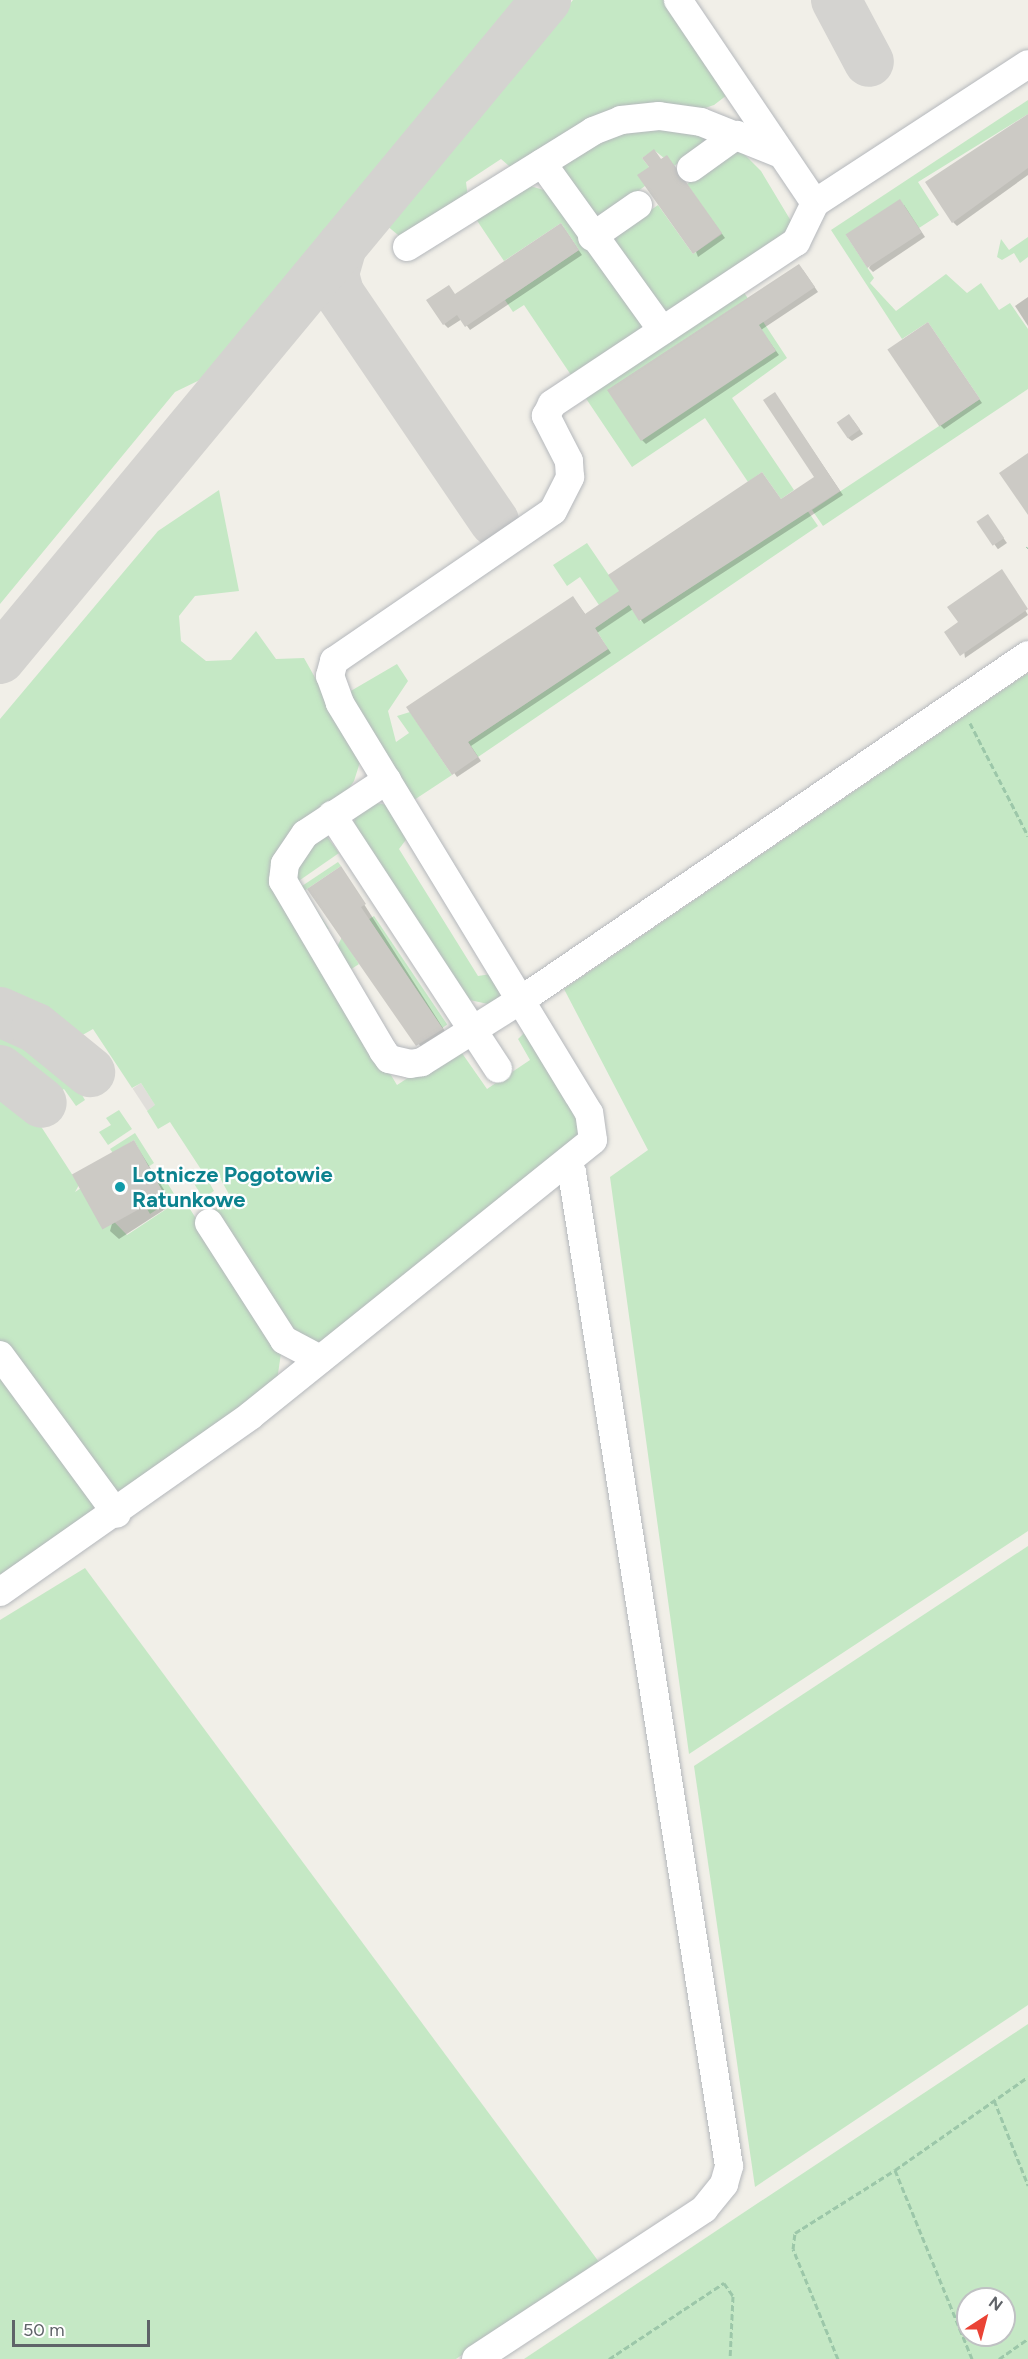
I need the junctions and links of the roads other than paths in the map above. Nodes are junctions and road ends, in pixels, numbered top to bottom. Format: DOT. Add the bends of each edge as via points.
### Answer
graph roads {
  1 [pos="678,0"];
  2 [pos="1028,64"];
  3 [pos="737,135"];
  4 [pos="781,154"];
  5 [pos="542,163"];
  6 [pos="691,168"];
  7 [pos="815,203"];
  8 [pos="638,205"];
  9 [pos="592,237"];
  10 [pos="407,247"];
  11 [pos="662,330"];
  12 [pos="1028,655"];
  13 [pos="387,780"];
  14 [pos="332,815"];
  15 [pos="521,1000"];
  16 [pos="474,1030"];
  17 [pos="498,1069"];
  18 [pos="566,1164"];
  19 [pos="209,1223"];
  20 [pos="284,1340"];
  21 [pos="0,1355"];
  22 [pos="320,1359"];
  23 [pos="292,1382"];
  24 [pos="117,1514"];
  25 [pos="0,1592"];
  26 [pos="476,2359"];
  1 -- 4 [label="lane"];
  2 -- 7 [label="lane"];
  3 -- 4 [label="lane"];
  3 -- 5 [label="lane" via="682,118 636,117 593,130"];
  3 -- 6 [label="lane"];
  4 -- 7 [label="lane"];
  5 -- 9 [label="lane"];
  5 -- 10 [label="lane"];
  7 -- 11 [label="lane" via="796,242"];
  8 -- 9 [label="lane"];
  9 -- 11 [label="lane"];
  11 -- 13 [label="lane" via="548,410 549,428 570,469 568,486 553,511 334,661 330,676 335,694"];
  12 -- 15 [label="lane"];
  13 -- 14 [label="lane"];
  13 -- 15 [label="lane"];
  14 -- 16 [label="lane"];
  14 -- 16 [label="lane" via="296,844 285,864 283,881 383,1051 399,1062 422,1062"];
  15 -- 16 [label="lane"];
  15 -- 18 [label="lane" via="593,1123 593,1140"];
  16 -- 17 [label="lane"];
  18 -- 22 [label="lane"];
  18 -- 26 [label="lane" via="572,1173 729,2166 724,2184 704,2209"];
  19 -- 20 [label="lane"];
  20 -- 22 [label="lane"];
  20 -- 23 [label="lane" via="294,1358"];
  21 -- 24 [label="lane"];
  22 -- 23 [label="lane"];
  23 -- 24 [label="lane"];
  24 -- 25 [label="lane"];
}
